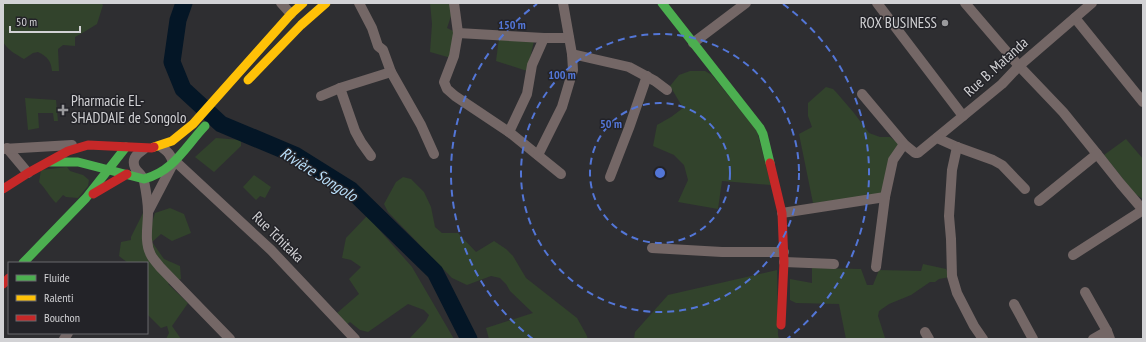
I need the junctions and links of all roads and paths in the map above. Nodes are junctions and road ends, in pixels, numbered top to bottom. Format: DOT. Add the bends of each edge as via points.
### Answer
graph roads {
  1 [pos="282,3"];
  2 [pos="303,3"];
  3 [pos="326,3"];
  4 [pos="359,3"];
  5 [pos="454,3"];
  6 [pos="563,3"];
  7 [pos="662,3"];
  8 [pos="746,3"];
  9 [pos="877,3"];
  10 [pos="965,3"];
  11 [pos="1092,3"];
  12 [pos="291,14"];
  13 [pos="1075,18"];
  14 [pos="458,34"];
  15 [pos="544,38"];
  16 [pos="570,38"];
  17 [pos="693,43"];
  18 [pos="572,54"];
  19 [pos="1018,66"];
  20 [pos="392,72"];
  21 [pos="647,76"];
  22 [pos="242,87"];
  23 [pos="340,88"];
  24 [pos="667,90"];
  25 [pos="862,94"];
  26 [pos="321,96"];
  27 [pos="1143,102"];
  28 [pos="963,116"];
  29 [pos="211,120"];
  30 [pos="509,132"];
  31 [pos="936,138"];
  32 [pos="904,144"];
  33 [pos="88,145"];
  34 [pos="160,146"];
  35 [pos="126,147"];
  36 [pos="957,147"];
  37 [pos="5,149"];
  38 [pos="144,149"];
  39 [pos="434,154"];
  40 [pos="1098,154"];
  41 [pos="538,155"];
  42 [pos="371,156"];
  43 [pos="48,162"];
  44 [pos="174,162"];
  45 [pos="109,169"];
  46 [pos="28,173"];
  47 [pos="128,174"];
  48 [pos="561,174"];
  49 [pos="610,177"];
  50 [pos="144,179"];
  51 [pos="3,189"];
  52 [pos="1025,189"];
  53 [pos="885,197"];
  54 [pos="86,198"];
  55 [pos="1039,201"];
  56 [pos="1143,210"];
  57 [pos="148,212"];
  58 [pos="782,213"];
  59 [pos="652,248"];
  60 [pos="784,252"];
  61 [pos="1073,255"];
  62 [pos="24,262"];
  63 [pos="784,262"];
  64 [pos="834,264"];
  65 [pos="876,267"];
  66 [pos="1085,292"];
  67 [pos="1014,304"];
  68 [pos="781,325"];
  69 [pos="1108,335"];
  70 [pos="230,339"];
  71 [pos="356,339"];
  72 [pos="983,339"];
  73 [pos="1033,339"];
  74 [pos="1093,339"];
  1 -- 12 [label="street"];
  2 -- 12 [label="main road"];
  3 -- 22 [label="main road" via="301,25"];
  4 -- 20 [label="street"];
  5 -- 14 [label="street"];
  6 -- 16 [label="street"];
  7 -- 17 [label="main road"];
  8 -- 17 [label="street"];
  9 -- 28 [label="street"];
  10 -- 19 [label="street"];
  11 -- 13 [label="street, Rue B. Matanda"];
  12 -- 34 [label="main road" via="193,124 172,141"];
  13 -- 19 [label="street, Rue B. Matanda"];
  13 -- 27 [label="street"];
  14 -- 15 [label="street"];
  14 -- 30 [label="street" via="454,56 444,82 447,89"];
  15 -- 16 [label="street"];
  15 -- 30 [label="street" via="532,65 527,94"];
  16 -- 18 [label="street"];
  17 -- 58 [label="main road" via="760,128"];
  18 -- 21 [label="street" via="629,67"];
  18 -- 41 [label="street" via="573,70 564,101"];
  19 -- 28 [label="street, Rue B. Matanda" via="1002,84"];
  19 -- 40 [label="street" via="1063,112"];
  20 -- 23 [label="street"];
  20 -- 39 [label="street"];
  21 -- 24 [label="street"];
  21 -- 49 [label="street"];
  23 -- 26 [label="street"];
  23 -- 42 [label="street" via="355,131"];
  25 -- 32 [label="street"];
  28 -- 31 [label="street, Rue B. Matanda"];
  29 -- 44 [label="main road"];
  30 -- 41 [label="street"];
  31 -- 32 [label="street, Rue B. Matanda" via="918,153"];
  31 -- 36 [label="street"];
  32 -- 53 [label="street" via="894,160"];
  33 -- 35 [label="main road"];
  33 -- 37 [label="street"];
  33 -- 43 [label="main road" via="68,151"];
  34 -- 38 [label="main road"];
  34 -- 44 [label="street"];
  35 -- 38 [label="main road"];
  35 -- 45 [label="main road"];
  36 -- 52 [label="street" via="1002,165"];
  36 -- 72 [label="street" via="952,170 949,216 952,276 957,293"];
  37 -- 46 [label="street"];
  38 -- 50 [label="street" via="134,160 137,173"];
  40 -- 55 [label="street"];
  40 -- 56 [label="street"];
  41 -- 48 [label="street"];
  43 -- 45 [label="main road" via="78,162"];
  43 -- 46 [label="main road"];
  44 -- 50 [label="main road" via="158,175"];
  44 -- 57 [label="street"];
  44 -- 71 [label="street, Rue Tchitaka" via="271,250"];
  45 -- 47 [label="main road"];
  45 -- 54 [label="main road"];
  46 -- 51 [label="main road"];
  47 -- 50 [label="main road"];
  47 -- 54 [label="main road"];
  50 -- 57 [label="street"];
  53 -- 58 [label="street"];
  53 -- 65 [label="street"];
  54 -- 62 [label="main road"];
  56 -- 61 [label="street"];
  57 -- 70 [label="street" via="146,230 150,254"];
  58 -- 60 [label="main road"];
  59 -- 60 [label="street"];
  60 -- 63 [label="main road"];
  63 -- 64 [label="street"];
  63 -- 68 [label="main road"];
  66 -- 69 [label="street"];
  67 -- 73 [label="street"];
  69 -- 74 [label="street"];
}
